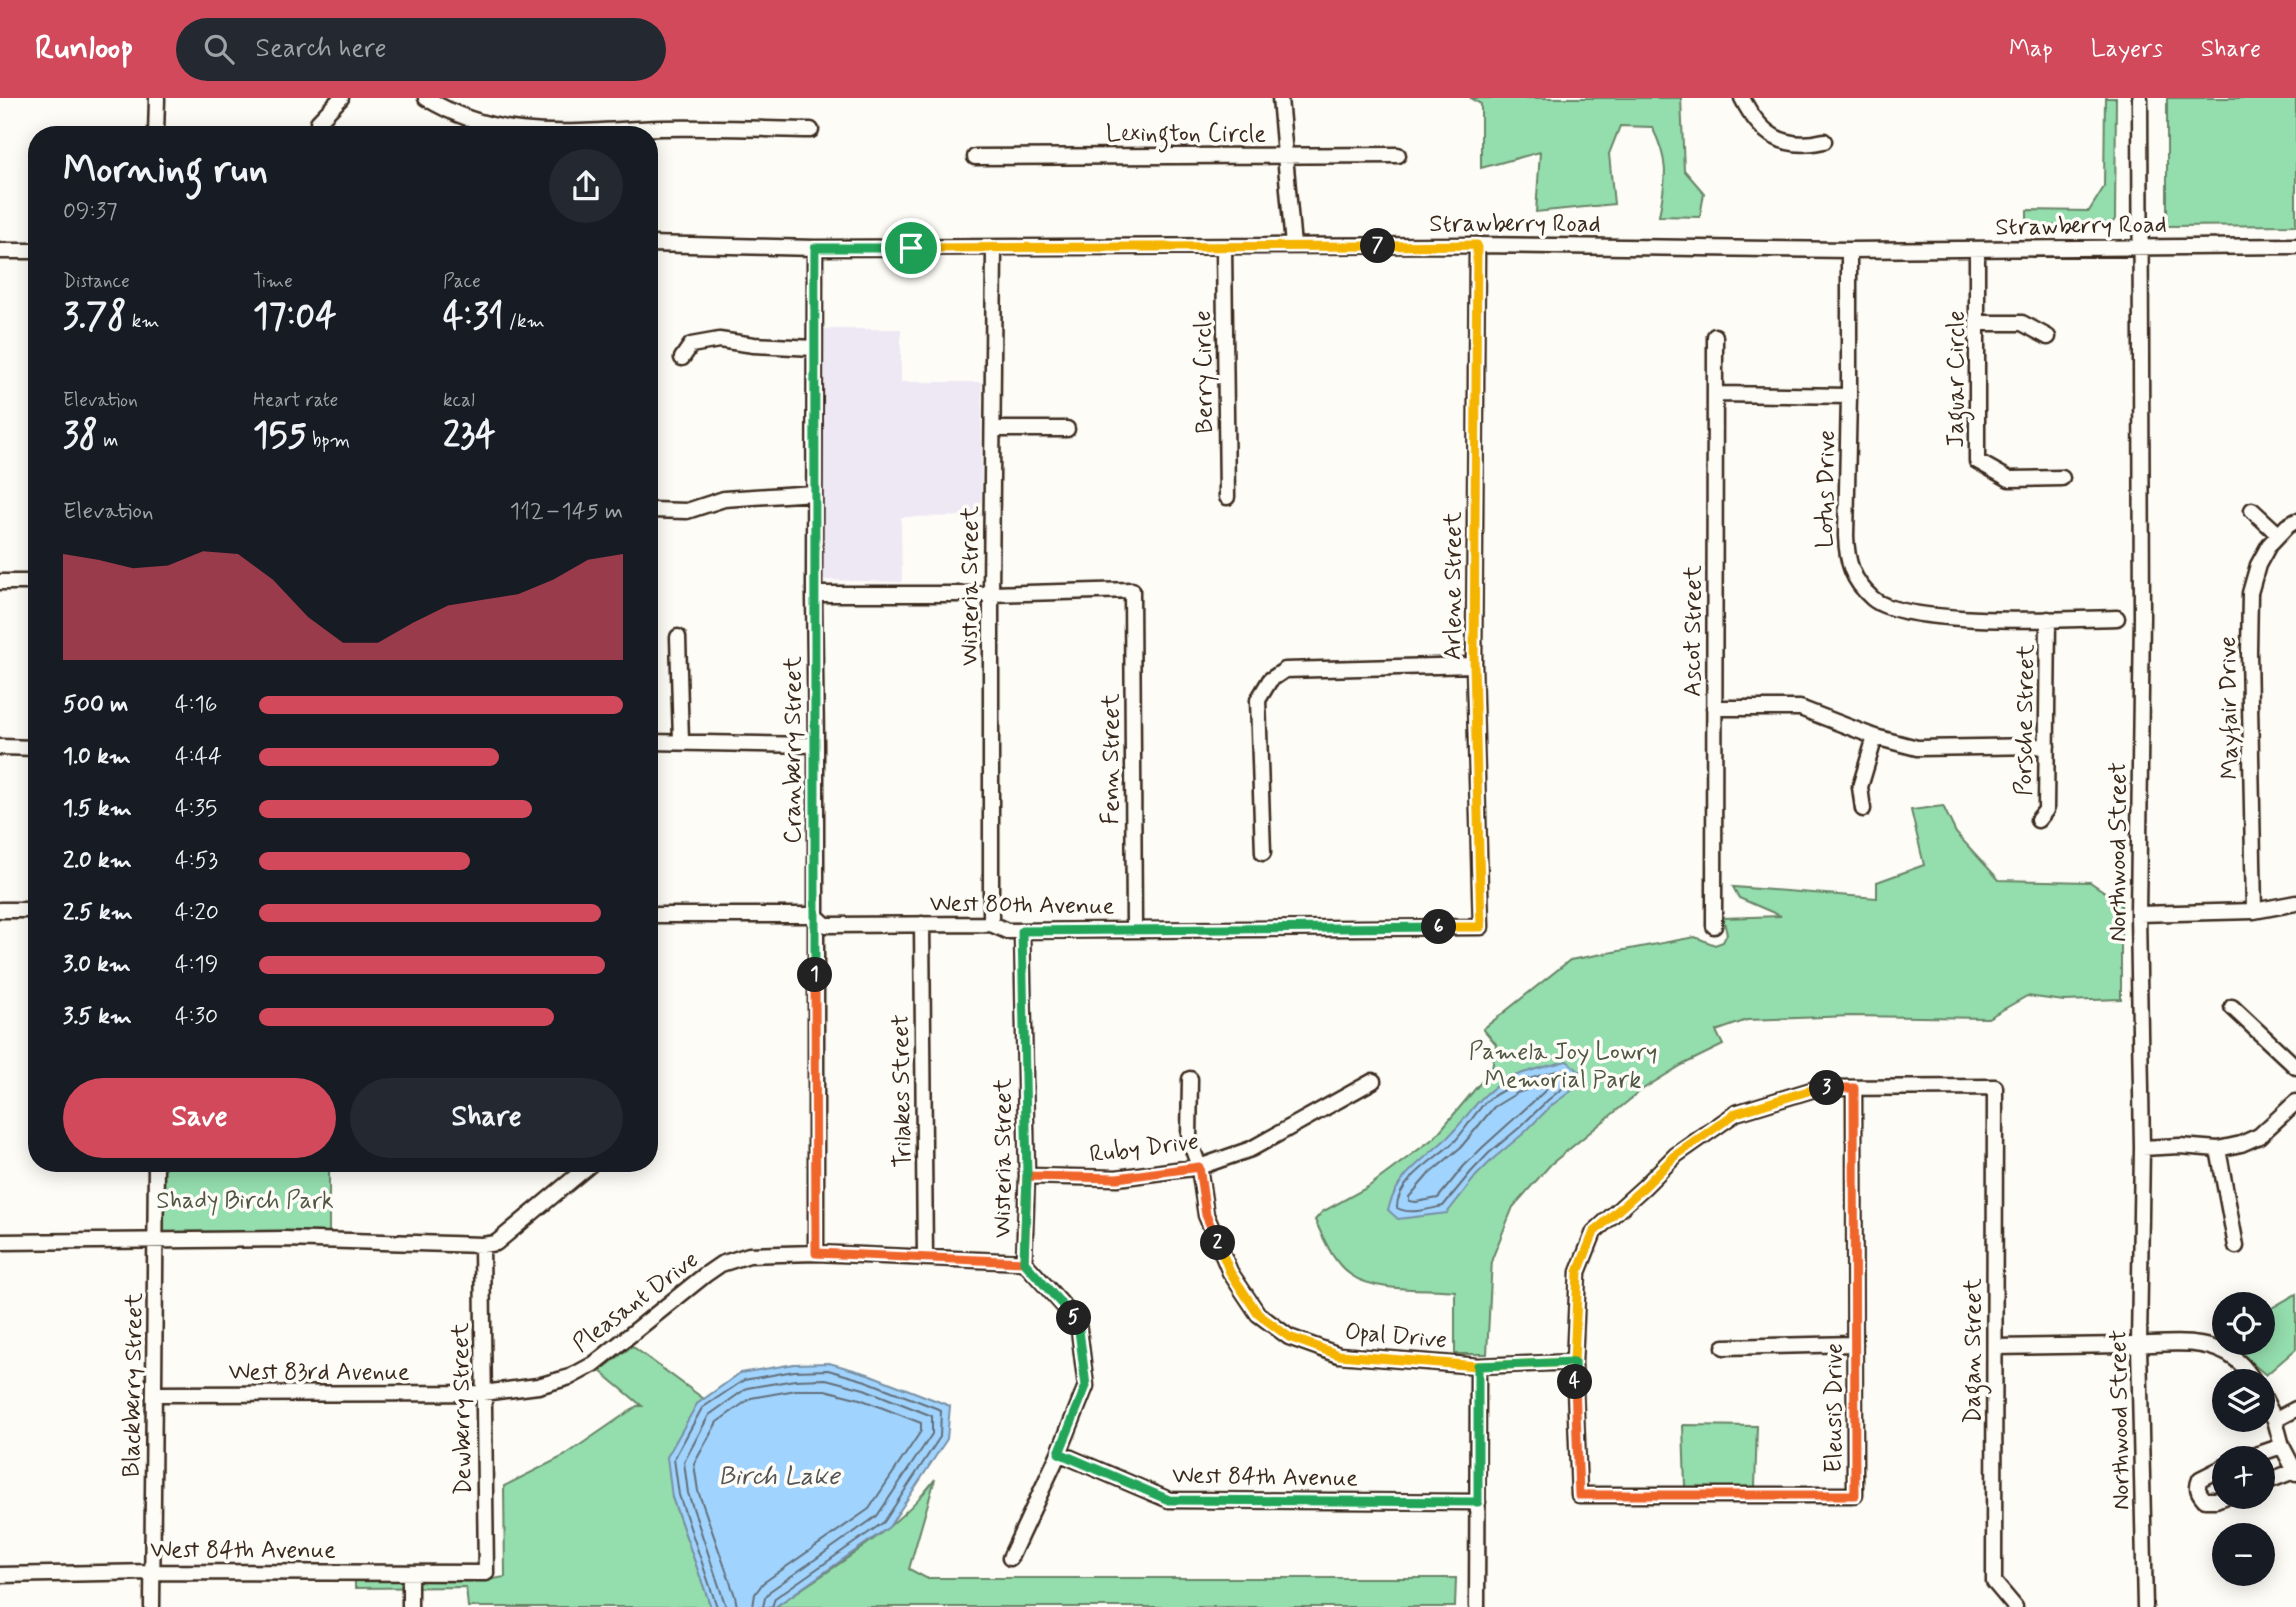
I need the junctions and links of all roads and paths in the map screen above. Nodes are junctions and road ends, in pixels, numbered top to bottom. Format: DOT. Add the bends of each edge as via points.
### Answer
graph roads {
  1 [pos="157,98"];
  2 [pos="341,98"];
  3 [pos="426,98"];
  4 [pos="1280,98"];
  5 [pos="1742,98"];
  6 [pos="2140,98"];
  7 [pos="318,122"];
  8 [pos="156,126"];
  9 [pos="493,126"];
  10 [pos="658,128"];
  11 [pos="811,130"];
  12 [pos="1824,141"];
  13 [pos="1284,155"];
  14 [pos="1398,155"];
  15 [pos="975,156"];
  16 [pos="658,244"];
  17 [pos="1477,245"];
  18 [pos="1293,246"];
  19 [pos="2296,246"];
  20 [pos="1224,247"];
  21 [pos="2141,247"];
  22 [pos="815,248"];
  23 [pos="994,248"];
  24 [pos="1849,250"];
  25 [pos="1978,250"];
  26 [pos="0,251"];
  27 [pos="28,251"];
  28 [pos="1979,323"];
  29 [pos="1715,336"];
  30 [pos="2048,337"];
  31 [pos="814,348"];
  32 [pos="681,358"];
  33 [pos="1716,394"];
  34 [pos="1849,396"];
  35 [pos="993,429"];
  36 [pos="1067,429"];
  37 [pos="2062,478"];
  38 [pos="814,493"];
  39 [pos="1227,497"];
  40 [pos="658,510"];
  41 [pos="2252,510"];
  42 [pos="2296,521"];
  43 [pos="2278,534"];
  44 [pos="0,582"];
  45 [pos="28,582"];
  46 [pos="814,594"];
  47 [pos="991,594"];
  48 [pos="2117,618"];
  49 [pos="2048,619"];
  50 [pos="678,638"];
  51 [pos="1474,665"];
  52 [pos="1714,708"];
  53 [pos="1875,737"];
  54 [pos="681,741"];
  55 [pos="658,742"];
  56 [pos="816,745"];
  57 [pos="2047,746"];
  58 [pos="0,747"];
  59 [pos="28,747"];
  60 [pos="1863,809"];
  61 [pos="2038,820"];
  62 [pos="1262,853"];
  63 [pos="2296,902"];
  64 [pos="0,910"];
  65 [pos="28,910"];
  66 [pos="2254,911"];
  67 [pos="2138,914"];
  68 [pos="658,915"];
  69 [pos="815,915"];
  70 [pos="922,924"];
  71 [pos="991,924"];
  72 [pos="1714,926"];
  73 [pos="1481,927"];
  74 [pos="1134,929"];
  75 [pos="1022,931"];
  76 [pos="2232,1007"];
  77 [pos="2296,1067"];
  78 [pos="1191,1079"];
  79 [pos="1373,1081"];
  80 [pos="1854,1088"];
  81 [pos="2296,1102"];
  82 [pos="2142,1148"];
  83 [pos="2218,1149"];
  84 [pos="1199,1167"];
  85 [pos="156,1172"];
  86 [pos="582,1172"];
  87 [pos="1027,1176"];
  88 [pos="155,1241"];
  89 [pos="0,1242"];
  90 [pos="482,1245"];
  91 [pos="2236,1246"];
  92 [pos="816,1253"];
  93 [pos="925,1258"];
  94 [pos="1024,1262"];
  95 [pos="1856,1344"];
  96 [pos="2139,1345"];
  97 [pos="1724,1347"];
  98 [pos="1995,1347"];
  99 [pos="1574,1362"];
  100 [pos="1478,1366"];
  101 [pos="2246,1369"];
  102 [pos="483,1393"];
  103 [pos="155,1394"];
  104 [pos="2296,1409"];
  105 [pos="2275,1420"];
  106 [pos="2283,1446"];
  107 [pos="2275,1449"];
  108 [pos="1059,1453"];
  109 [pos="2295,1472"];
  110 [pos="2212,1473"];
  111 [pos="2275,1479"];
  112 [pos="2212,1500"];
  113 [pos="1478,1502"];
  114 [pos="1010,1558"];
  115 [pos="152,1572"];
  116 [pos="410,1573"];
  117 [pos="486,1573"];
  118 [pos="0,1575"];
  119 [pos="152,1607"];
  120 [pos="410,1607"];
  121 [pos="1477,1607"];
  122 [pos="2015,1607"];
  123 [pos="2145,1607"];
  1 -- 8 [label="street"];
  2 -- 7 [label="street"];
  3 -- 9 [label="street" via="449,112"];
  4 -- 13 [label="street"];
  5 -- 12 [label="street" via="1751,115 1787,144"];
  6 -- 21 [label="street, Northwood Street"];
  10 -- 11 [label="street"];
  13 -- 14 [label="street, Lexington Circle"];
  13 -- 15 [label="street, Lexington Circle"];
  13 -- 18 [label="street"];
  16 -- 22 [label="street, Strawberry Road"];
  17 -- 18 [label="street, Strawberry Road"];
  17 -- 24 [label="street, Strawberry Road"];
  17 -- 51 [label="street, Arlene Street"];
  18 -- 20 [label="street, Strawberry Road"];
  19 -- 21 [label="street, Strawberry Road"];
  20 -- 23 [label="street, Strawberry Road"];
  20 -- 39 [label="street, Berry Circle"];
  21 -- 25 [label="street, Strawberry Road"];
  21 -- 67 [label="street, Northwood Street"];
  22 -- 23 [label="street, Strawberry Road"];
  22 -- 31 [label="street, Cranberry Street"];
  23 -- 35 [label="street, Wisteria Street"];
  24 -- 25 [label="street, Strawberry Road"];
  24 -- 34 [label="street, Lotus Drive"];
  25 -- 28 [label="street, Jaguar Circle"];
  26 -- 27 [label="street"];
  28 -- 30 [label="street" via="2022,323"];
  28 -- 37 [label="street, Jaguar Circle" via="1977,461 2009,479"];
  29 -- 33 [label="street, Ascot Street"];
  31 -- 32 [label="street" via="719,340 691,345"];
  31 -- 38 [label="street, Cranberry Street"];
  33 -- 34 [label="street"];
  33 -- 52 [label="street, Ascot Street"];
  34 -- 49 [label="street, Lotus Drive" via="1847,559 1857,581 1874,600 1914,614"];
  35 -- 36 [label="street"];
  35 -- 47 [label="street, Wisteria Street"];
  38 -- 40 [label="street" via="724,499 687,511"];
  38 -- 46 [label="street, Cranberry Street"];
  41 -- 43 [label="street"];
  42 -- 43 [label="street, Mayfair Drive"];
  43 -- 66 [label="street, Mayfair Drive" via="2258,565 2250,593"];
  44 -- 45 [label="street"];
  46 -- 47 [label="street"];
  46 -- 56 [label="street, Cranberry Street"];
  47 -- 71 [label="street, Wisteria Street"];
  47 -- 74 [label="street, Fenn Street" via="1132,590"];
  48 -- 49 [label="street, Lotus Drive"];
  49 -- 57 [label="street, Porsche Street"];
  50 -- 54 [label="street"];
  51 -- 62 [label="street" via="1284,670 1270,680 1258,700"];
  51 -- 73 [label="street, Arlene Street"];
  52 -- 53 [label="street" via="1800,708"];
  52 -- 72 [label="street, Ascot Street"];
  53 -- 57 [label="street" via="1917,748"];
  53 -- 60 [label="street" via="1860,787"];
  54 -- 55 [label="street"];
  54 -- 56 [label="street"];
  56 -- 69 [label="street, Cranberry Street"];
  57 -- 61 [label="street, Porsche Street" via="2046,810"];
  58 -- 59 [label="street"];
  63 -- 66 [label="street"];
  64 -- 65 [label="street"];
  66 -- 67 [label="street"];
  67 -- 82 [label="street, Northwood Street"];
  68 -- 69 [label="street, West 80th Avenue"];
  69 -- 70 [label="street, West 80th Avenue" via="826,925"];
  69 -- 92 [label="street, Cranberry Street"];
  70 -- 71 [label="street, West 80th Avenue"];
  70 -- 93 [label="street, Trilakes Street"];
  71 -- 75 [label="street, West 80th Avenue"];
  73 -- 74 [label="street, West 80th Avenue"];
  74 -- 75 [label="street, West 80th Avenue"];
  75 -- 87 [label="street, Wisteria Street"];
  76 -- 77 [label="street"];
  78 -- 84 [label="street, Opal Drive" via="1189,1138"];
  79 -- 84 [label="street, Ruby Drive" via="1251,1149"];
  80 -- 95 [label="street, Eleusis Drive"];
  80 -- 98 [label="street, Dagan Street" via="1995,1087"];
  80 -- 99 [label="street" via="1818,1088 1736,1113 1676,1155 1594,1232 1578,1272"];
  81 -- 83 [label="street" via="2259,1136"];
  82 -- 83 [label="street"];
  82 -- 96 [label="street, Northwood Street"];
  83 -- 91 [label="street"];
  84 -- 87 [label="street, Ruby Drive" via="1117,1178"];
  84 -- 100 [label="street, Opal Drive" via="1206,1215 1230,1272 1258,1314 1289,1337 1339,1355"];
  85 -- 88 [label="street, Blackberry Street"];
  86 -- 90 [label="street" via="496,1243"];
  87 -- 94 [label="street, Wisteria Street"];
  88 -- 89 [label="street"];
  88 -- 90 [label="street" via="284,1239"];
  88 -- 103 [label="street, Blackberry Street"];
  90 -- 102 [label="street, Dewberry Street"];
  92 -- 93 [label="street, Pleasant Drive"];
  92 -- 102 [label="street, Pleasant Drive" via="749,1255 721,1264 594,1364 537,1386"];
  93 -- 94 [label="street, Pleasant Drive"];
  94 -- 108 [label="street, Wisteria Street" via="1078,1322 1086,1386"];
  95 -- 97 [label="street"];
  95 -- 99 [label="street, Eleusis Drive" via="1855,1495 1579,1495"];
  96 -- 98 [label="street"];
  96 -- 101 [label="street" via="2202,1345 2226,1353"];
  96 -- 123 [label="street, Northwood Street"];
  98 -- 122 [label="street, Dagan Street" via="1994,1582"];
  99 -- 100 [label="street, Opal Drive"];
  100 -- 113 [label="street"];
  102 -- 103 [label="street, West 83rd Avenue"];
  102 -- 117 [label="street, Dewberry Street"];
  103 -- 115 [label="street, Blackberry Street"];
  104 -- 105 [label="street"];
  105 -- 106 [label="street"];
  106 -- 107 [label="street"];
  106 -- 109 [label="street"];
  108 -- 113 [label="street, West 84th Avenue" via="1169,1500"];
  108 -- 114 [label="street, Wisteria Street"];
  109 -- 111 [label="street"];
  110 -- 112 [label="street" via="2197,1486 2205,1500"];
  113 -- 121 [label="street"];
  115 -- 116 [label="street, West 84th Avenue"];
  115 -- 118 [label="street, West 84th Avenue"];
  115 -- 119 [label="street, Blackberry Street"];
  116 -- 117 [label="street, West 84th Avenue"];
  116 -- 120 [label="street"];
}
